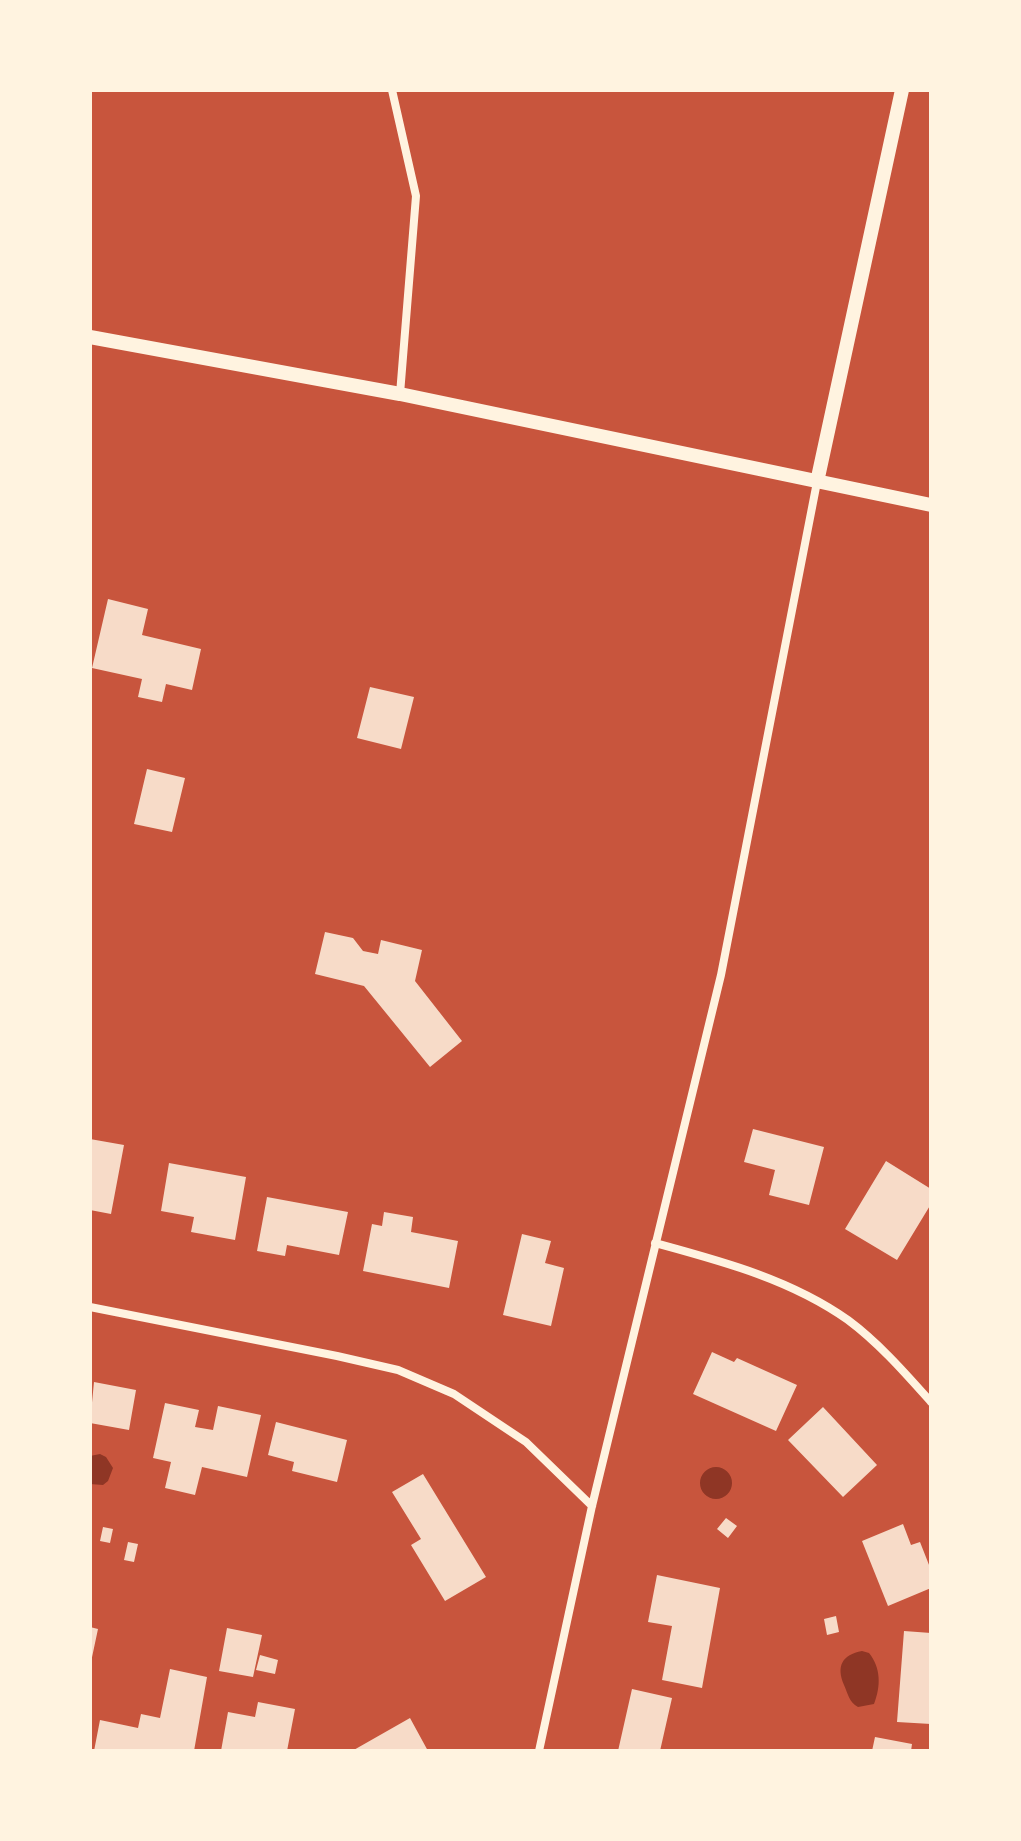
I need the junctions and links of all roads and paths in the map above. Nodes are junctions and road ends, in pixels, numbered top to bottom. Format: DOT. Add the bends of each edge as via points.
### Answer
graph roads {
  1 [pos="392,90"];
  2 [pos="902,90"];
  3 [pos="90,337"];
  4 [pos="400,394"];
  5 [pos="817,482"];
  6 [pos="931,505"];
  7 [pos="655,1243"];
  8 [pos="90,1307"];
  9 [pos="931,1402"];
  10 [pos="592,1506"];
  11 [pos="539,1751"];
  1 -- 4 [label="street" via="416,196"];
  2 -- 5 [label="street"];
  3 -- 4 [label="street"];
  4 -- 5 [label="street"];
  5 -- 6 [label="street"];
  5 -- 7 [label="street" via="721,975"];
  7 -- 9 [label="street" via="751,1270 848,1320"];
  7 -- 10 [label="street"];
  8 -- 10 [label="street" via="398,1370 454,1394 526,1442"];
  10 -- 11 [label="street"];
}
